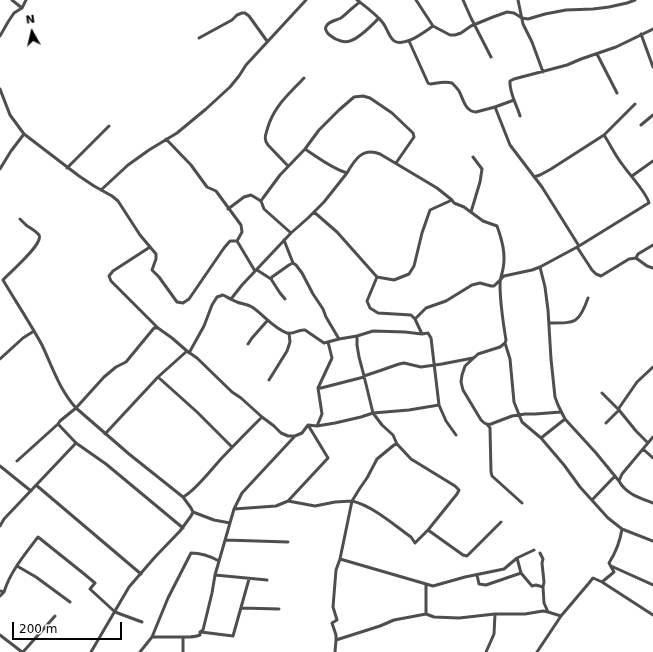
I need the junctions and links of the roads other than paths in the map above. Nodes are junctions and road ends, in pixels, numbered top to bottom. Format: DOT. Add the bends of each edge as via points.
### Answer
graph roads {
  1 [pos="12,0"];
  2 [pos="26,0"];
  3 [pos="306,0"];
  4 [pos="416,0"];
  5 [pos="463,0"];
  6 [pos="518,0"];
  7 [pos="635,0"];
  8 [pos="358,1"];
  9 [pos="22,8"];
  10 [pos="379,18"];
  11 [pos="522,18"];
  12 [pos="474,24"];
  13 [pos="433,26"];
  14 [pos="653,29"];
  15 [pos="641,34"];
  16 [pos="0,36"];
  17 [pos="199,38"];
  18 [pos="267,41"];
  19 [pos="409,41"];
  20 [pos="597,54"];
  21 [pos="491,57"];
  22 [pos="653,67"];
  23 [pos="543,72"];
  24 [pos="304,78"];
  25 [pos="0,89"];
  26 [pos="617,93"];
  27 [pos="514,100"];
  28 [pos="635,104"];
  29 [pos="495,107"];
  30 [pos="653,115"];
  31 [pos="520,116"];
  32 [pos="641,125"];
  33 [pos="109,126"];
  34 [pos="24,134"];
  35 [pos="604,135"];
  36 [pos="166,139"];
  37 [pos="517,146"];
  38 [pos="306,149"];
  39 [pos="513,149"];
  40 [pos="473,157"];
  41 [pos="653,161"];
  42 [pos="396,163"];
  43 [pos="288,166"];
  44 [pos="68,168"];
  45 [pos="0,169"];
  46 [pos="347,173"];
  47 [pos="632,176"];
  48 [pos="534,177"];
  49 [pos="102,190"];
  50 [pos="452,200"];
  51 [pos="261,201"];
  52 [pos="228,208"];
  53 [pos="314,212"];
  54 [pos="471,212"];
  55 [pos="20,219"];
  56 [pos="291,233"];
  57 [pos="284,240"];
  58 [pos="237,241"];
  59 [pos="653,245"];
  60 [pos="578,246"];
  61 [pos="150,247"];
  62 [pos="636,258"];
  63 [pos="293,263"];
  64 [pos="540,266"];
  65 [pos="653,268"];
  66 [pos="256,270"];
  67 [pos="377,277"];
  68 [pos="271,279"];
  69 [pos="500,280"];
  70 [pos="2,281"];
  71 [pos="588,298"];
  72 [pos="231,299"];
  73 [pos="285,299"];
  74 [pos="415,319"];
  75 [pos="267,321"];
  76 [pos="549,323"];
  77 [pos="157,327"];
  78 [pos="34,331"];
  79 [pos="289,333"];
  80 [pos="422,334"];
  81 [pos="357,336"];
  82 [pos="338,339"];
  83 [pos="328,342"];
  84 [pos="505,343"];
  85 [pos="248,344"];
  86 [pos="188,352"];
  87 [pos="473,358"];
  88 [pos="0,359"];
  89 [pos="434,365"];
  90 [pos="653,367"];
  91 [pos="364,376"];
  92 [pos="158,377"];
  93 [pos="269,380"];
  94 [pos="318,388"];
  95 [pos="602,393"];
  96 [pos="439,405"];
  97 [pos="76,408"];
  98 [pos="619,410"];
  99 [pos="373,412"];
  100 [pos="561,412"];
  101 [pos="518,415"];
  102 [pos="262,417"];
  103 [pos="565,419"];
  104 [pos="606,422"];
  105 [pos="58,424"];
  106 [pos="487,424"];
  107 [pos="308,426"];
  108 [pos="317,426"];
  109 [pos="105,434"];
  110 [pos="456,434"];
  111 [pos="295,436"];
  112 [pos="653,437"];
  113 [pos="541,438"];
  114 [pos="76,443"];
  115 [pos="648,443"];
  116 [pos="398,444"];
  117 [pos="232,447"];
  118 [pos="643,449"];
  119 [pos="653,458"];
  120 [pos="17,461"];
  121 [pos="0,466"];
  122 [pos="615,476"];
  123 [pos="619,481"];
  124 [pos="36,485"];
  125 [pos="31,491"];
  126 [pos="183,497"];
  127 [pos="592,500"];
  128 [pos="288,501"];
  129 [pos="352,501"];
  130 [pos="653,502"];
  131 [pos="522,503"];
  132 [pos="234,509"];
  133 [pos="192,512"];
  134 [pos="501,522"];
  135 [pos="230,523"];
  136 [pos="0,526"];
  137 [pos="182,528"];
  138 [pos="622,529"];
  139 [pos="428,530"];
  140 [pos="225,540"];
  141 [pos="653,541"];
  142 [pos="288,542"];
  143 [pos="534,550"];
  144 [pos="540,553"];
  145 [pos="517,558"];
  146 [pos="340,559"];
  147 [pos="219,561"];
  148 [pos="17,566"];
  149 [pos="611,566"];
  150 [pos="521,573"];
  151 [pos="141,574"];
  152 [pos="215,575"];
  153 [pos="477,575"];
  154 [pos="249,579"];
  155 [pos="267,580"];
  156 [pos="602,582"];
  157 [pos="426,584"];
  158 [pos="653,585"];
  159 [pos="543,587"];
  160 [pos="2,592"];
  161 [pos="0,596"];
  162 [pos="70,602"];
  163 [pos="242,608"];
  164 [pos="280,609"];
  165 [pos="115,612"];
  166 [pos="548,612"];
  167 [pos="426,614"];
  168 [pos="495,614"];
  169 [pos="653,615"];
  170 [pos="55,616"];
  171 [pos="562,616"];
  172 [pos="142,622"];
  173 [pos="200,632"];
  174 [pos="0,635"];
  175 [pos="152,637"];
  176 [pos="183,637"];
  177 [pos="336,640"];
  178 [pos="22,652"];
  179 [pos="91,652"];
  180 [pos="140,652"];
  181 [pos="183,652"];
  182 [pos="335,652"];
  183 [pos="486,652"];
  184 [pos="537,652"];
  1 -- 9 [label="street"];
  2 -- 9 [label="street"];
  3 -- 18 [label="street"];
  4 -- 13 [label="street"];
  5 -- 12 [label="street"];
  6 -- 11 [label="street"];
  7 -- 11 [label="street" via="609,7 566,10 528,19"];
  8 -- 10 [label="street"];
  8 -- 10 [label="street" via="340,18 328,24 326,30 330,36 348,42 363,33"];
  9 -- 16 [label="street" via="14,13"];
  10 -- 19 [label="street" via="394,40"];
  11 -- 12 [label="street" via="507,12"];
  11 -- 23 [label="street"];
  12 -- 13 [label="street" via="455,35"];
  12 -- 21 [label="street"];
  13 -- 19 [label="street"];
  14 -- 15 [label="street"];
  15 -- 20 [label="street"];
  15 -- 22 [label="street"];
  17 -- 18 [label="street" via="245,13"];
  18 -- 36 [label="street" via="240,76 218,98 177,133"];
  19 -- 29 [label="street" via="428,83 452,83 470,111"];
  20 -- 23 [label="street"];
  20 -- 26 [label="street"];
  23 -- 27 [label="street" via="510,81"];
  24 -- 43 [label="street" via="276,109 265,138 266,143"];
  25 -- 34 [label="street" via="10,115"];
  27 -- 29 [label="street"];
  27 -- 31 [label="street"];
  28 -- 35 [label="street"];
  29 -- 39 [label="street"];
  30 -- 32 [label="street"];
  33 -- 44 [label="street"];
  34 -- 44 [label="street"];
  34 -- 45 [label="street"];
  35 -- 47 [label="street"];
  35 -- 48 [label="street"];
  36 -- 49 [label="street" via="128,165"];
  36 -- 52 [label="street" via="191,165 206,187 216,191"];
  37 -- 39 [label="street"];
  38 -- 42 [label="street" via="339,110 354,97 363,96 392,113 414,134"];
  38 -- 43 [label="street"];
  38 -- 46 [label="street" via="327,164"];
  39 -- 48 [label="street"];
  40 -- 54 [label="street" via="482,169"];
  41 -- 47 [label="street"];
  42 -- 46 [label="street" via="374,151 362,154 353,162"];
  42 -- 50 [label="street"];
  43 -- 51 [label="street"];
  44 -- 49 [label="street"];
  46 -- 53 [label="street"];
  47 -- 60 [label="street" via="648,197 649,203"];
  48 -- 60 [label="street"];
  49 -- 61 [label="street" via="118,201"];
  50 -- 54 [label="street"];
  50 -- 67 [label="street" via="430,210 414,266 409,274 394,280"];
  51 -- 52 [label="street" via="251,196 244,197"];
  51 -- 56 [label="street" via="264,209"];
  52 -- 58 [label="street" via="242,227"];
  53 -- 56 [label="street"];
  53 -- 67 [label="street" via="337,232"];
  54 -- 69 [label="street" via="483,221 497,226 504,252"];
  55 -- 70 [label="street" via="40,236 40,240"];
  56 -- 57 [label="street"];
  57 -- 63 [label="street"];
  57 -- 66 [label="street"];
  58 -- 61 [label="street" via="230,241 189,299 183,303 178,302 153,272 156,256"];
  58 -- 66 [label="street"];
  59 -- 62 [label="street"];
  60 -- 62 [label="street" via="592,270 601,276"];
  60 -- 64 [label="street"];
  61 -- 77 [label="street" via="109,276"];
  62 -- 65 [label="street"];
  63 -- 68 [label="street"];
  63 -- 82 [label="street" via="302,273"];
  64 -- 69 [label="street" via="504,276"];
  64 -- 76 [label="street"];
  66 -- 68 [label="street"];
  66 -- 72 [label="street"];
  67 -- 74 [label="street" via="367,301 370,308 378,313 411,315"];
  68 -- 73 [label="street"];
  69 -- 74 [label="street" via="494,286 480,283 472,285 446,301 426,308"];
  69 -- 84 [label="street"];
  70 -- 78 [label="street"];
  71 -- 76 [label="street" via="579,318 569,322"];
  72 -- 75 [label="street" via="253,308"];
  72 -- 86 [label="street" via="223,295 218,297"];
  74 -- 80 [label="street"];
  75 -- 79 [label="street"];
  75 -- 85 [label="street"];
  76 -- 100 [label="street" via="555,397"];
  77 -- 86 [label="street"];
  77 -- 97 [label="street" via="126,362 110,372"];
  78 -- 88 [label="street"];
  78 -- 97 [label="street" via="68,399"];
  79 -- 83 [label="street" via="301,329 322,342"];
  79 -- 93 [label="street" via="287,351"];
  80 -- 81 [label="street" via="373,331"];
  80 -- 89 [label="street" via="428,333 431,338"];
  81 -- 82 [label="street"];
  81 -- 91 [label="street" via="358,357"];
  82 -- 83 [label="street"];
  83 -- 94 [label="street" via="332,358"];
  84 -- 87 [label="street"];
  84 -- 101 [label="street" via="510,359 514,402"];
  86 -- 92 [label="street"];
  86 -- 102 [label="street"];
  87 -- 89 [label="street"];
  87 -- 106 [label="street" via="465,366 461,382 481,420"];
  89 -- 91 [label="street" via="421,367 404,363"];
  89 -- 96 [label="street"];
  90 -- 98 [label="street" via="637,382"];
  91 -- 94 [label="street"];
  91 -- 99 [label="street"];
  92 -- 109 [label="street"];
  92 -- 117 [label="street"];
  94 -- 108 [label="street" via="322,414"];
  95 -- 98 [label="street"];
  96 -- 99 [label="street"];
  96 -- 110 [label="street" via="446,421"];
  97 -- 105 [label="street"];
  97 -- 109 [label="street"];
  98 -- 104 [label="street"];
  98 -- 115 [label="street"];
  99 -- 108 [label="street"];
  99 -- 116 [label="street"];
  100 -- 101 [label="street"];
  100 -- 103 [label="street"];
  101 -- 106 [label="street"];
  101 -- 113 [label="street" via="522,422"];
  102 -- 111 [label="street" via="281,433"];
  102 -- 117 [label="street"];
  103 -- 113 [label="street"];
  103 -- 122 [label="street"];
  105 -- 114 [label="street"];
  105 -- 120 [label="street"];
  106 -- 131 [label="street" via="490,428 492,476"];
  107 -- 108 [label="street"];
  107 -- 111 [label="street"];
  107 -- 128 [label="street" via="328,458"];
  109 -- 126 [label="street"];
  111 -- 132 [label="street" via="242,494"];
  112 -- 115 [label="street"];
  113 -- 127 [label="street"];
  114 -- 124 [label="street"];
  114 -- 137 [label="street" via="106,464"];
  115 -- 118 [label="street"];
  116 -- 129 [label="street" via="377,459"];
  116 -- 139 [label="street" via="411,459 459,490"];
  117 -- 126 [label="street"];
  118 -- 119 [label="street"];
  118 -- 123 [label="street"];
  121 -- 125 [label="street"];
  122 -- 123 [label="street"];
  122 -- 127 [label="street"];
  123 -- 130 [label="street" via="634,496"];
  124 -- 125 [label="street"];
  124 -- 151 [label="street"];
  125 -- 136 [label="street"];
  126 -- 133 [label="street"];
  127 -- 138 [label="street"];
  128 -- 129 [label="street" via="315,506"];
  128 -- 132 [label="street" via="276,506"];
  129 -- 139 [label="street" via="374,511 411,537 415,543"];
  129 -- 146 [label="street"];
  132 -- 135 [label="street"];
  133 -- 135 [label="street"];
  133 -- 137 [label="street"];
  134 -- 139 [label="street" via="468,556"];
  135 -- 140 [label="street"];
  137 -- 151 [label="street"];
  138 -- 141 [label="street"];
  138 -- 149 [label="street" via="617,550 609,563"];
  140 -- 142 [label="street"];
  140 -- 147 [label="street"];
  143 -- 145 [label="street"];
  144 -- 159 [label="street" via="543,559"];
  145 -- 150 [label="street"];
  145 -- 153 [label="street" via="504,569"];
  146 -- 157 [label="street"];
  146 -- 177 [label="street" via="336,570 332,607 337,620 332,623"];
  147 -- 152 [label="street"];
  147 -- 175 [label="street" via="210,556 191,554 168,598"];
  148 -- 160 [label="street"];
  148 -- 162 [label="street"];
  148 -- 165 [label="street" via="38,537 94,583 90,589"];
  149 -- 156 [label="street" via="614,572"];
  149 -- 158 [label="street"];
  150 -- 153 [label="street" via="486,585 479,584"];
  150 -- 159 [label="street" via="532,586 536,584"];
  151 -- 165 [label="street"];
  152 -- 154 [label="street"];
  152 -- 173 [label="street" via="205,623"];
  153 -- 157 [label="street" via="433,586"];
  154 -- 155 [label="street"];
  154 -- 163 [label="street"];
  156 -- 169 [label="street"];
  156 -- 171 [label="street" via="593,578"];
  157 -- 167 [label="street"];
  159 -- 166 [label="street" via="544,603"];
  160 -- 161 [label="street"];
  163 -- 164 [label="street"];
  163 -- 173 [label="street" via="233,636"];
  165 -- 172 [label="street"];
  165 -- 179 [label="street"];
  166 -- 168 [label="street"];
  166 -- 171 [label="street"];
  167 -- 168 [label="street" via="434,617 459,618"];
  167 -- 177 [label="street" via="394,620"];
  168 -- 183 [label="street" via="494,634"];
  170 -- 178 [label="street"];
  171 -- 184 [label="street"];
  173 -- 176 [label="street" via="200,635 194,637"];
  174 -- 178 [label="street"];
  175 -- 176 [label="street"];
  175 -- 180 [label="street"];
  176 -- 181 [label="street"];
  177 -- 182 [label="street"];
}
